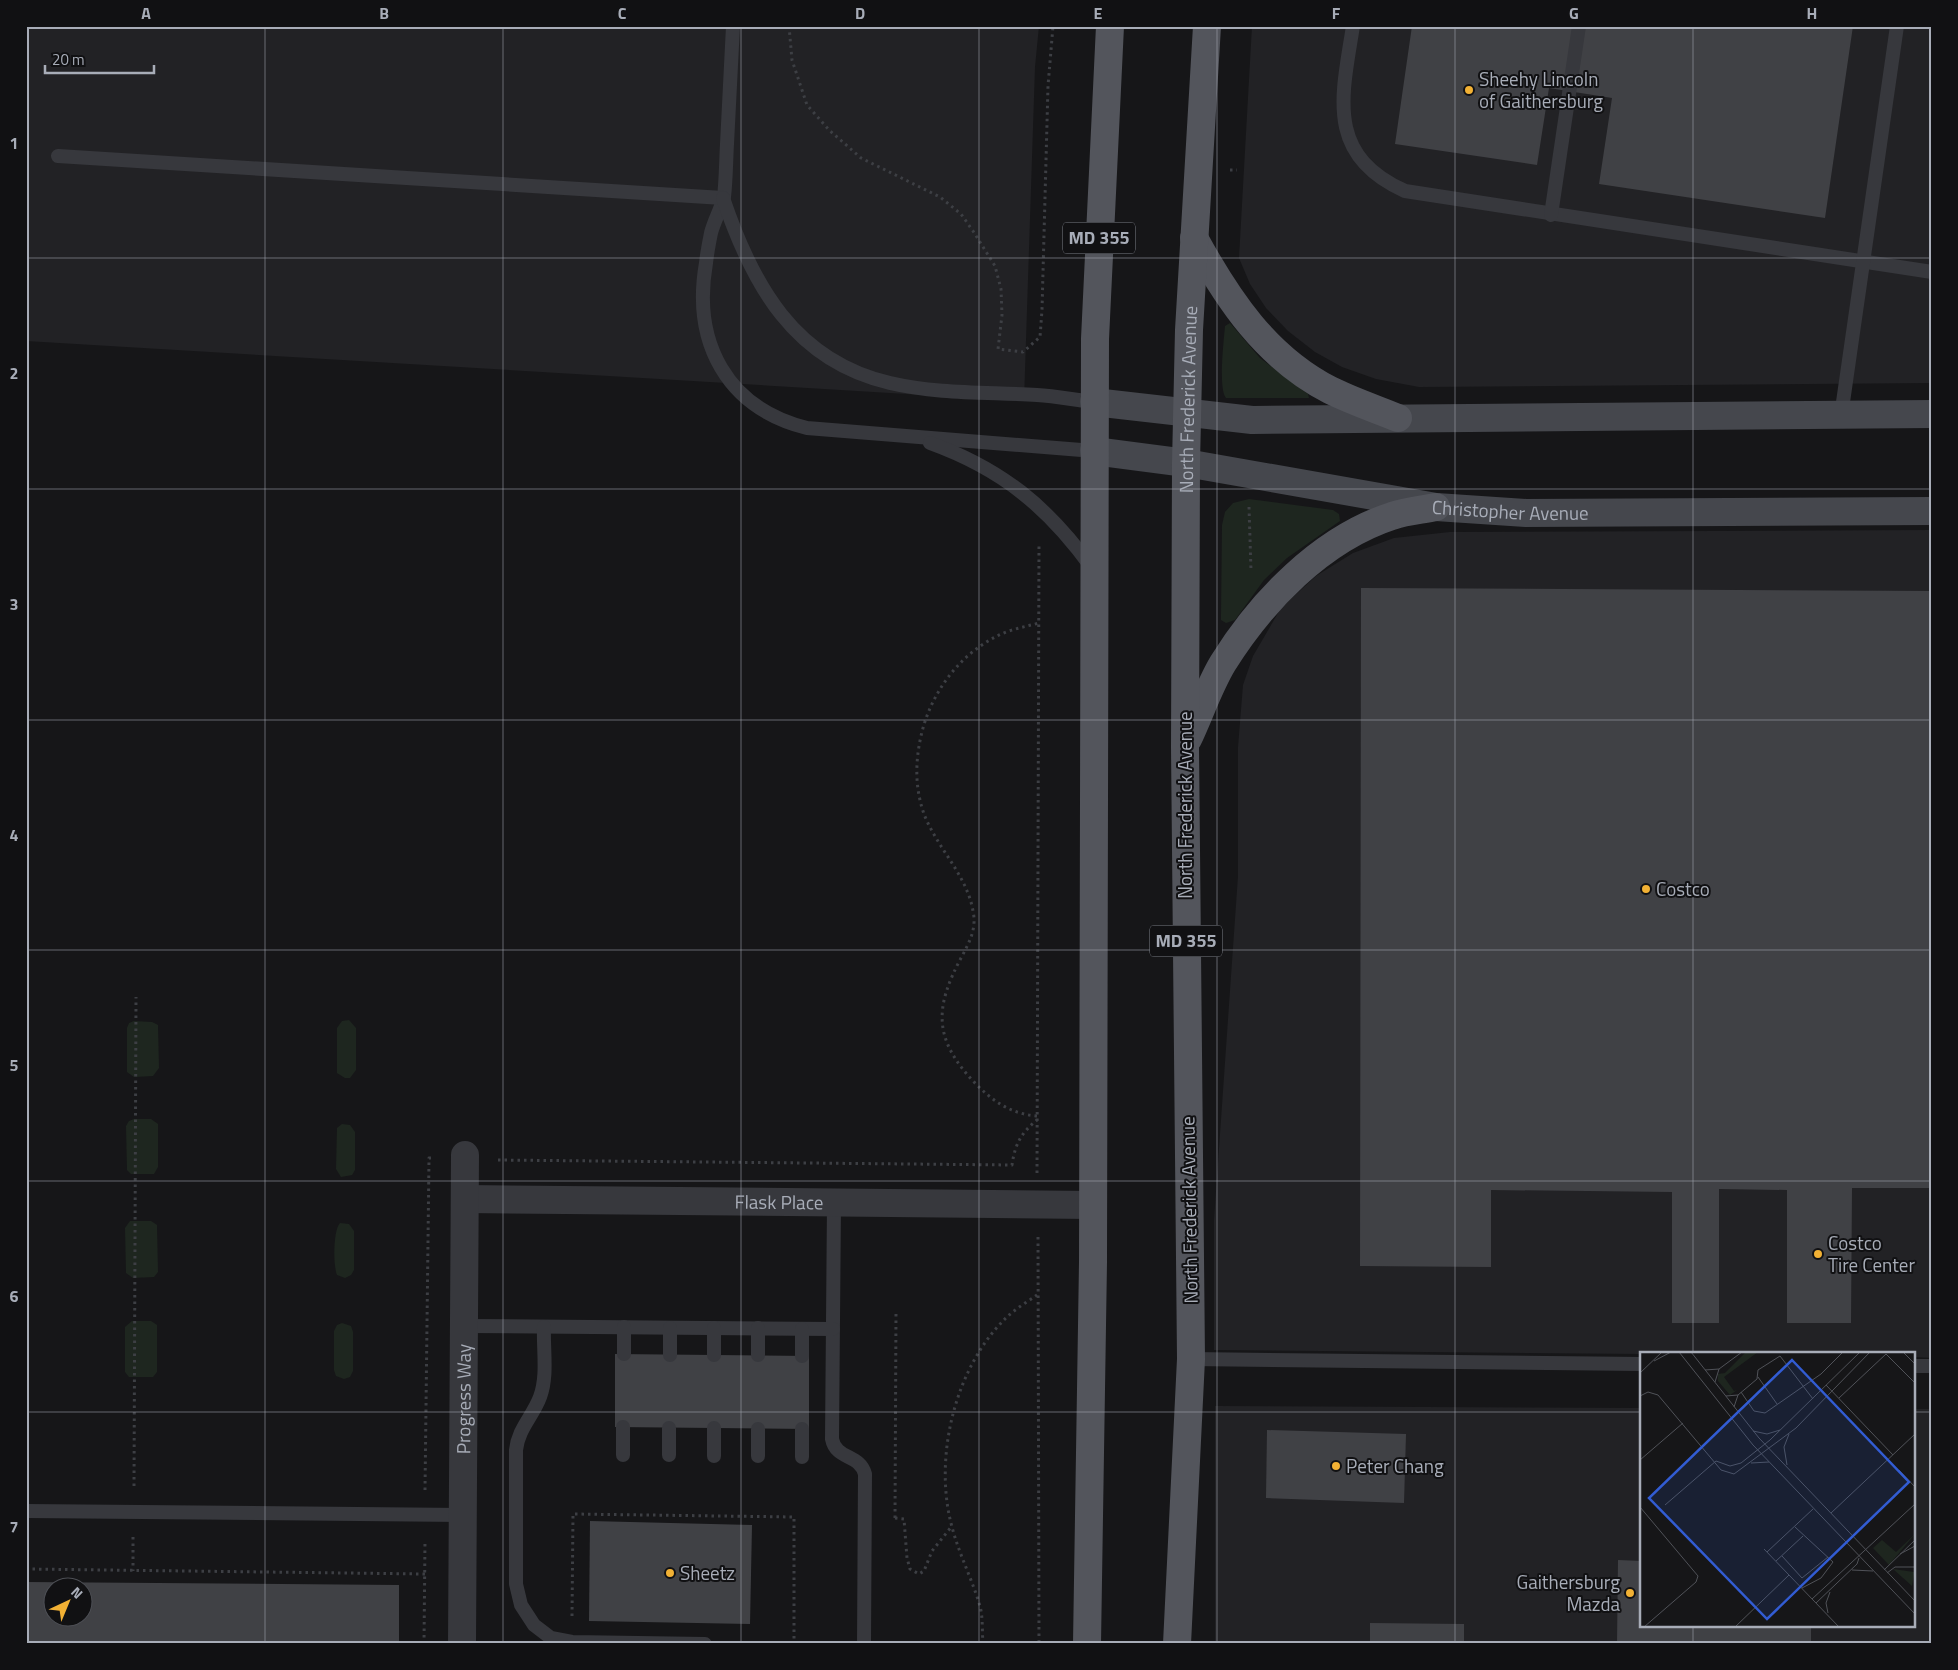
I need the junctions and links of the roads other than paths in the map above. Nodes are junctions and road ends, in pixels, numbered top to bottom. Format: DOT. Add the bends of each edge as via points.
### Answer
graph roads {
  1 [pos="734,26"];
  2 [pos="1110,26"];
  3 [pos="1207,26"];
  4 [pos="1353,26"];
  5 [pos="1579,26"];
  6 [pos="1897,26"];
  7 [pos="58,156"];
  8 [pos="724,198"];
  9 [pos="1551,215"];
  10 [pos="1194,238"];
  11 [pos="1862,262"];
  12 [pos="1932,272"];
  13 [pos="1094,402"];
  14 [pos="1187,413"];
  15 [pos="1932,414"];
  16 [pos="1841,416"];
  17 [pos="1398,418"];
  18 [pos="913,437"];
  19 [pos="1094,451"];
  20 [pos="1186,463"];
  21 [pos="1436,507"];
  22 [pos="1932,511"];
  23 [pos="1094,572"];
  24 [pos="1185,747"];
  25 [pos="465,1155"];
  26 [pos="465,1199"];
  27 [pos="834,1203"];
  28 [pos="1092,1205"];
  29 [pos="464,1326"];
  30 [pos="544,1327"];
  31 [pos="624,1327"];
  32 [pos="670,1328"];
  33 [pos="714,1328"];
  34 [pos="758,1328"];
  35 [pos="802,1329"];
  36 [pos="833,1329"];
  37 [pos="624,1354"];
  38 [pos="670,1354"];
  39 [pos="714,1354"];
  40 [pos="758,1355"];
  41 [pos="802,1356"];
  42 [pos="1191,1359"];
  43 [pos="1640,1364"];
  44 [pos="1916,1366"];
  45 [pos="1932,1366"];
  46 [pos="624,1427"];
  47 [pos="669,1428"];
  48 [pos="714,1428"];
  49 [pos="758,1429"];
  50 [pos="802,1429"];
  51 [pos="623,1455"];
  52 [pos="669,1456"];
  53 [pos="714,1456"];
  54 [pos="758,1456"];
  55 [pos="802,1457"];
  56 [pos="26,1511"];
  57 [pos="463,1515"];
  58 [pos="462,1644"];
  59 [pos="705,1644"];
  60 [pos="864,1644"];
  61 [pos="1087,1644"];
  62 [pos="1177,1644"];
  1 -- 8 [label="lane"];
  2 -- 13 [label="main road, MD 355"];
  3 -- 10 [label="main road, North Frederick Avenue / MD 355"];
  4 -- 9 [label="lane" via="1343,97 1344,123 1350,141 1373,172 1388,184 1422,196"];
  5 -- 9 [label="lane"];
  6 -- 11 [label="lane"];
  7 -- 8 [label="lane"];
  8 -- 13 [label="lane" via="748,265 768,300 819,352 852,371 890,383"];
  8 -- 18 [label="lane" via="711,233 704,294 707,337 724,374 761,410 784,422 807,428"];
  9 -- 11 [label="lane"];
  10 -- 14 [label="main road, North Frederick Avenue / MD 355"];
  10 -- 17 [label="main road" via="1231,301 1275,353 1331,390"];
  11 -- 12 [label="lane"];
  11 -- 16 [label="lane"];
  13 -- 14 [label="street"];
  13 -- 19 [label="main road, MD 355"];
  14 -- 17 [label="street" via="1252,420"];
  14 -- 20 [label="main road, North Frederick Avenue / MD 355"];
  15 -- 16 [label="street"];
  16 -- 17 [label="street"];
  18 -- 19 [label="lane"];
  18 -- 23 [label="lane" via="964,455 1010,482 1040,506 1069,537"];
  19 -- 20 [label="street, Christopher Avenue"];
  19 -- 23 [label="main road, MD 355"];
  20 -- 21 [label="street, Christopher Avenue"];
  20 -- 24 [label="main road, North Frederick Avenue / MD 355"];
  21 -- 22 [label="street, Christopher Avenue" via="1526,513"];
  21 -- 24 [label="main road" via="1391,516 1352,535 1307,564 1280,588 1222,664"];
  23 -- 28 [label="main road, MD 355"];
  24 -- 42 [label="main road, North Frederick Avenue / MD 355"];
  25 -- 26 [label="street, Progress Way"];
  26 -- 27 [label="street, Flask Place"];
  26 -- 29 [label="street, Progress Way"];
  27 -- 28 [label="street, Flask Place"];
  27 -- 36 [label="lane"];
  28 -- 61 [label="main road, MD 355"];
  29 -- 30 [label="lane"];
  29 -- 57 [label="street, Progress Way"];
  30 -- 31 [label="lane"];
  30 -- 59 [label="lane" via="542,1390 520,1432 516,1450 516,1584 521,1606 534,1625 551,1638 572,1642"];
  31 -- 32 [label="lane"];
  31 -- 37 [label="lane"];
  32 -- 33 [label="lane"];
  32 -- 38 [label="lane"];
  33 -- 34 [label="lane"];
  33 -- 39 [label="lane"];
  34 -- 35 [label="lane"];
  34 -- 40 [label="lane"];
  35 -- 36 [label="lane"];
  35 -- 41 [label="lane"];
  36 -- 60 [label="lane" via="834,1446 843,1455 860,1462 865,1474"];
  42 -- 43 [label="lane"];
  42 -- 62 [label="main road, North Frederick Avenue / MD 355"];
  44 -- 45 [label="lane"];
  46 -- 51 [label="lane"];
  47 -- 52 [label="lane"];
  48 -- 53 [label="lane"];
  49 -- 54 [label="lane"];
  50 -- 55 [label="lane"];
  56 -- 57 [label="lane"];
  57 -- 58 [label="street, Progress Way"];
}
